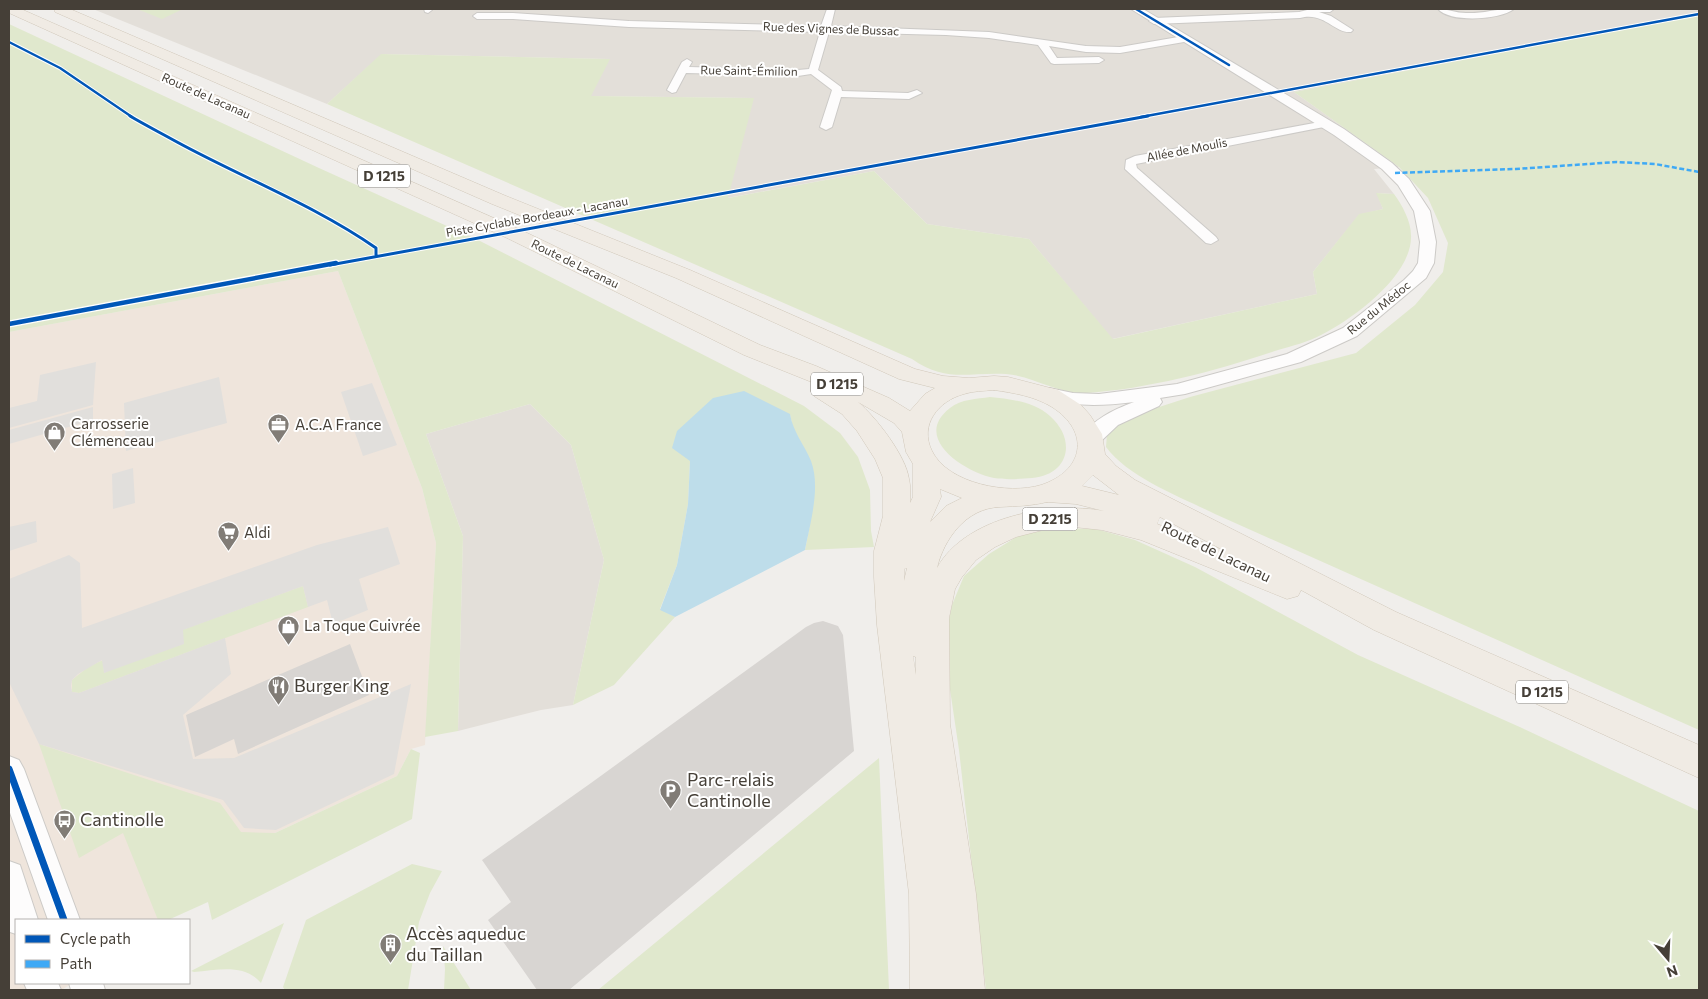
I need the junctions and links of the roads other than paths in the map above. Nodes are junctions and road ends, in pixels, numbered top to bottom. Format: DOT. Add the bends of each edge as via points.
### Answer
graph roads {
  1 [pos="11,9"];
  2 [pos="60,9"];
  3 [pos="830,9"];
  4 [pos="1136,9"];
  5 [pos="1330,9"];
  6 [pos="1442,9"];
  7 [pos="1505,9"];
  8 [pos="1310,12"];
  9 [pos="545,13"];
  10 [pos="477,16"];
  11 [pos="1154,21"];
  12 [pos="824,29"];
  13 [pos="1348,30"];
  14 [pos="1184,39"];
  15 [pos="1040,41"];
  16 [pos="1120,50"];
  17 [pos="686,66"];
  18 [pos="813,71"];
  19 [pos="672,90"];
  20 [pos="917,93"];
  21 [pos="838,94"];
  22 [pos="1325,124"];
  23 [pos="826,127"];
  24 [pos="1211,240"];
  25 [pos="752,350"];
  26 [pos="967,385"];
  27 [pos="1178,390"];
  28 [pos="1048,394"];
  29 [pos="913,429"];
  30 [pos="1091,445"];
  31 [pos="926,464"];
  32 [pos="1046,493"];
  33 [pos="999,497"];
  34 [pos="1306,595"];
  35 [pos="1385,622"];
  36 [pos="893,625"];
  37 [pos="934,721"];
  38 [pos="1699,762"];
  39 [pos="9,769"];
  40 [pos="9,876"];
  41 [pos="22,919"];
  42 [pos="64,919"];
  43 [pos="931,990"];
  44 [pos="964,990"];
  1 -- 25 [label="main road, Route de Lacanau / D 1215" via="514,234"];
  2 -- 26 [label="main road, Route de Lacanau / D 1215" via="499,200 683,274 898,370 926,380"];
  3 -- 12 [label="street"];
  4 -- 11 [label="street, Rue du Médoc"];
  5 -- 8 [label="street"];
  6 -- 7 [label="street" via="1469,15"];
  8 -- 11 [label="street"];
  8 -- 13 [label="street"];
  9 -- 10 [label="street, Rue des Vignes de Bussac"];
  9 -- 12 [label="street, Rue des Vignes de Bussac" via="629,24"];
  11 -- 14 [label="street, Rue du Médoc"];
  12 -- 15 [label="street, Rue des Vignes de Bussac" via="980,34"];
  12 -- 18 [label="street"];
  14 -- 16 [label="street, Rue des Vignes de Bussac"];
  14 -- 22 [label="street, Rue du Médoc"];
  15 -- 16 [label="street, Rue des Vignes de Bussac" via="1086,49"];
  15 -- 16 [label="street" via="1054,61 1128,59"];
  17 -- 18 [label="street, Rue Saint-Émilion" via="798,73"];
  17 -- 19 [label="street, Rue Saint-Émilion"];
  18 -- 21 [label="street" via="831,83"];
  20 -- 21 [label="street" via="909,96"];
  21 -- 23 [label="street"];
  22 -- 24 [label="street, Allée de Moulis" via="1130,163 1131,169"];
  22 -- 27 [label="street, Rue du Médoc" via="1373,155 1404,182 1422,211 1428,242 1426,263 1420,274 1366,321 1335,341 1294,358"];
  25 -- 29 [label="main road, Route de Lacanau / D 1215" via="880,403 904,417"];
  25 -- 36 [label="main road" via="850,409 877,439 888,458 896,478 897,497 897,516 889,551"];
  26 -- 28 [label="main road" via="1022,386"];
  26 -- 29 [label="main road" via="930,401 919,414"];
  27 -- 28 [label="street, Rue du Médoc" via="1100,400"];
  27 -- 30 [label="street, Rue du Médoc" via="1109,420 1098,429"];
  28 -- 30 [label="main road" via="1069,406 1084,422"];
  29 -- 31 [label="main road" via="916,447"];
  30 -- 32 [label="main road" via="1084,469 1069,483"];
  30 -- 35 [label="main road, Route de Lacanau / D 1215" via="1100,468 1141,496"];
  31 -- 33 [label="main road" via="945,480 970,491"];
  31 -- 36 [label="main road" via="927,497 906,552"];
  32 -- 33 [label="main road"];
  32 -- 34 [label="main road, Route de Lacanau / D 1215" via="1074,493 1105,500"];
  33 -- 37 [label="main road, D 2215" via="965,508 946,522 928,550 921,571 916,618 919,654"];
  34 -- 35 [label="main road, Route de Lacanau / D 1215"];
  34 -- 37 [label="main road, D 2215" via="1128,526 1094,519 1064,518 1010,527 967,552 950,570 940,589 935,611"];
  35 -- 38 [label="main road, Route de Lacanau / D 1215"];
  36 -- 43 [label="main road" via="929,894"];
  37 -- 44 [label="main road, D 2215" via="956,894"];
  39 -- 42 [label="street"];
  40 -- 41 [label="street"];
}
